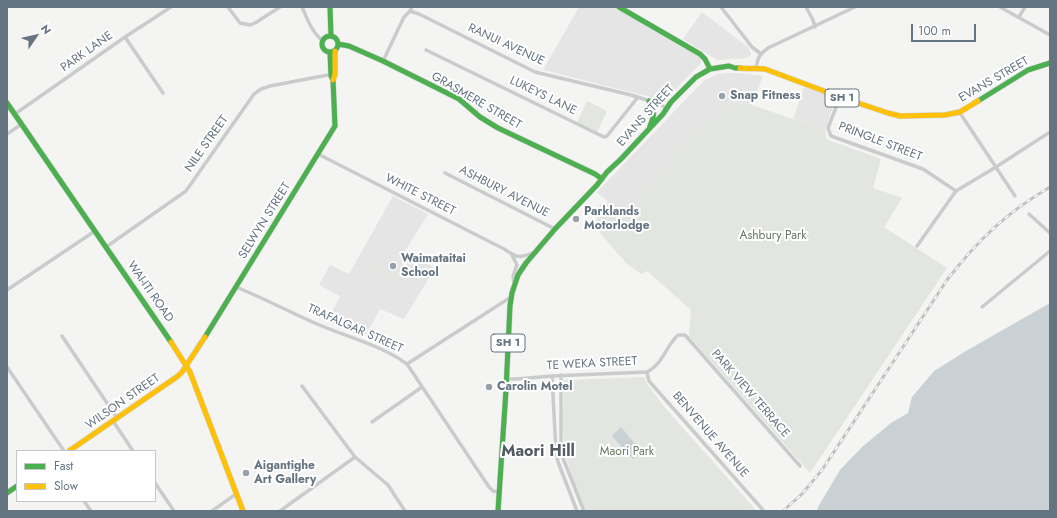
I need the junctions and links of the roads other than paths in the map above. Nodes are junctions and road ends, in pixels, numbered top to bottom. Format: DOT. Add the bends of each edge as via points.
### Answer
graph roads {
  1 [pos="171,7"];
  2 [pos="228,7"];
  3 [pos="280,7"];
  4 [pos="302,7"];
  5 [pos="330,7"];
  6 [pos="412,7"];
  7 [pos="619,7"];
  8 [pos="721,7"];
  9 [pos="806,7"];
  10 [pos="855,7"];
  11 [pos="1000,7"];
  12 [pos="1025,7"];
  13 [pos="410,12"];
  14 [pos="1019,17"];
  15 [pos="815,26"];
  16 [pos="1050,35"];
  17 [pos="331,36"];
  18 [pos="125,37"];
  19 [pos="322,40"];
  20 [pos="338,44"];
  21 [pos="426,50"];
  22 [pos="332,51"];
  23 [pos="761,54"];
  24 [pos="382,61"];
  25 [pos="1049,65"];
  26 [pos="756,68"];
  27 [pos="710,69"];
  28 [pos="332,78"];
  29 [pos="163,93"];
  30 [pos="638,97"];
  31 [pos="840,97"];
  32 [pos="649,101"];
  33 [pos="7,103"];
  34 [pos="667,108"];
  35 [pos="960,112"];
  36 [pos="15,114"];
  37 [pos="22,124"];
  38 [pos="649,128"];
  39 [pos="1050,132"];
  40 [pos="7,134"];
  41 [pos="318,154"];
  42 [pos="996,167"];
  43 [pos="444,173"];
  44 [pos="602,179"];
  45 [pos="956,191"];
  46 [pos="1015,196"];
  47 [pos="1029,214"];
  48 [pos="555,229"];
  49 [pos="95,231"];
  50 [pos="1050,232"];
  51 [pos="917,246"];
  52 [pos="106,247"];
  53 [pos="1050,251"];
  54 [pos="535,252"];
  55 [pos="512,254"];
  56 [pos="236,287"];
  57 [pos="514,287"];
  58 [pos="7,290"];
  59 [pos="512,296"];
  60 [pos="982,307"];
  61 [pos="62,336"];
  62 [pos="685,336"];
  63 [pos="407,364"];
  64 [pos="186,365"];
  65 [pos="7,367"];
  66 [pos="647,372"];
  67 [pos="561,375"];
  68 [pos="552,376"];
  69 [pos="506,379"];
  70 [pos="302,386"];
  71 [pos="422,387"];
  72 [pos="115,420"];
  73 [pos="372,422"];
  74 [pos="63,450"];
  75 [pos="70,450"];
  76 [pos="132,450"];
  77 [pos="355,457"];
  78 [pos="800,466"];
  79 [pos="156,484"];
  80 [pos="16,487"];
  81 [pos="499,492"];
  82 [pos="7,493"];
  83 [pos="236,494"];
  84 [pos="85,502"];
  85 [pos="762,510"];
  86 [pos="91,511"];
  87 [pos="174,511"];
  88 [pos="212,511"];
  89 [pos="243,511"];
  90 [pos="280,511"];
  91 [pos="405,511"];
  92 [pos="498,511"];
  93 [pos="577,511"];
  94 [pos="584,511"];
  1 -- 18 [label="street, PARK LANE"];
  2 -- 3 [label="street" via="240,23 250,25"];
  4 -- 19 [label="street" via="314,31"];
  5 -- 17 [label="main road"];
  6 -- 13 [label="street"];
  7 -- 27 [label="main road" via="700,54"];
  8 -- 23 [label="street" via="752,47"];
  9 -- 15 [label="street"];
  10 -- 15 [label="street"];
  11 -- 14 [label="street"];
  12 -- 14 [label="street"];
  13 -- 24 [label="street" via="404,17"];
  13 -- 30 [label="street, RANUI AVENUE" via="419,14 535,72"];
  14 -- 16 [label="street"];
  15 -- 23 [label="street" via="768,48"];
  17 -- 19 [label="main road" via="326,36"];
  17 -- 20 [label="main road" via="334,36"];
  18 -- 29 [label="street"];
  18 -- 36 [label="street, PARK LANE"];
  19 -- 22 [label="main road" via="323,48"];
  20 -- 22 [label="main road"];
  20 -- 24 [label="main road, GRASMERE STREET" via="349,46"];
  21 -- 30 [label="street, LUKEYS LANE" via="604,137"];
  22 -- 28 [label="main road, SELWYN STREET"];
  23 -- 26 [label="street"];
  24 -- 44 [label="main road, GRASMERE STREET" via="459,99 498,128"];
  25 -- 35 [label="main road, EVANS STREET / SH 1" via="1028,70"];
  26 -- 27 [label="main road, EVANS STREET / SH 1" via="730,66"];
  26 -- 31 [label="main road, EVANS STREET / SH 1" via="775,72"];
  27 -- 34 [label="main road, EVANS STREET / SH 1" via="693,80"];
  28 -- 41 [label="main road, SELWYN STREET" via="335,126"];
  28 -- 52 [label="street, NILE STREET" via="328,75 270,86 254,94 186,191"];
  30 -- 32 [label="street, RANUI AVENUE"];
  31 -- 35 [label="main road, EVANS STREET / SH 1" via="900,116 940,116"];
  31 -- 45 [label="street, PRINGLE STREET" via="828,128 831,136 923,169"];
  32 -- 34 [label="street, RANUI AVENUE"];
  32 -- 38 [label="main road" via="655,110"];
  33 -- 36 [label="main road, WAI-ITI ROAD"];
  34 -- 38 [label="main road, EVANS STREET / SH 1"];
  35 -- 42 [label="street"];
  36 -- 37 [label="main road, WAI-ITI ROAD"];
  37 -- 40 [label="street"];
  37 -- 49 [label="main road, WAI-ITI ROAD"];
  38 -- 44 [label="main road, EVANS STREET / SH 1"];
  39 -- 42 [label="street"];
  41 -- 55 [label="street, WHITE STREET"];
  41 -- 56 [label="main road, SELWYN STREET"];
  42 -- 45 [label="street"];
  42 -- 46 [label="street"];
  43 -- 48 [label="street, ASHBURY AVENUE"];
  44 -- 48 [label="main road, EVANS STREET / SH 1"];
  45 -- 51 [label="street"];
  47 -- 50 [label="street"];
  48 -- 54 [label="main road, EVANS STREET / SH 1"];
  49 -- 52 [label="main road, WAI-ITI ROAD"];
  49 -- 58 [label="street"];
  52 -- 64 [label="main road, WAI-ITI ROAD"];
  53 -- 60 [label="street"];
  54 -- 55 [label="street, WHITE STREET" via="522,257"];
  54 -- 57 [label="main road, EVANS STREET / SH 1" via="522,269"];
  55 -- 57 [label="street" via="516,265"];
  56 -- 63 [label="street, TRAFALGAR STREET" via="369,344"];
  56 -- 64 [label="main road, SELWYN STREET"];
  57 -- 59 [label="main road, EVANS STREET / SH 1"];
  59 -- 63 [label="street"];
  59 -- 69 [label="main road, EVANS STREET / SH 1"];
  61 -- 72 [label="street"];
  62 -- 66 [label="street, TE WEKA STREET" via="678,336 673,340 660,362"];
  62 -- 78 [label="street, PARK VIEW TERRACE"];
  63 -- 71 [label="street, TRAFALGAR STREET"];
  64 -- 72 [label="main road, WILSON STREET" via="175,378"];
  64 -- 83 [label="main road, WAI-ITI ROAD"];
  65 -- 74 [label="street"];
  66 -- 67 [label="street, TE WEKA STREET"];
  66 -- 85 [label="street, BENVENUE AVENUE" via="649,381"];
  67 -- 68 [label="street, TE WEKA STREET"];
  67 -- 94 [label="street" via="563,458"];
  68 -- 69 [label="street, TE WEKA STREET"];
  68 -- 93 [label="street" via="556,452"];
  69 -- 81 [label="main road, EVANS STREET / SH 1"];
  70 -- 77 [label="street"];
  71 -- 73 [label="street"];
  71 -- 81 [label="street, TRAFALGAR STREET" via="489,487"];
  72 -- 75 [label="main road, WILSON STREET"];
  72 -- 76 [label="street"];
  77 -- 90 [label="street"];
  77 -- 91 [label="street" via="388,485"];
  79 -- 87 [label="street"];
  80 -- 82 [label="main road"];
  81 -- 92 [label="main road, EVANS STREET / SH 1"];
  83 -- 88 [label="street"];
  83 -- 89 [label="main road, WAI-ITI ROAD"];
  84 -- 86 [label="street"];
}
